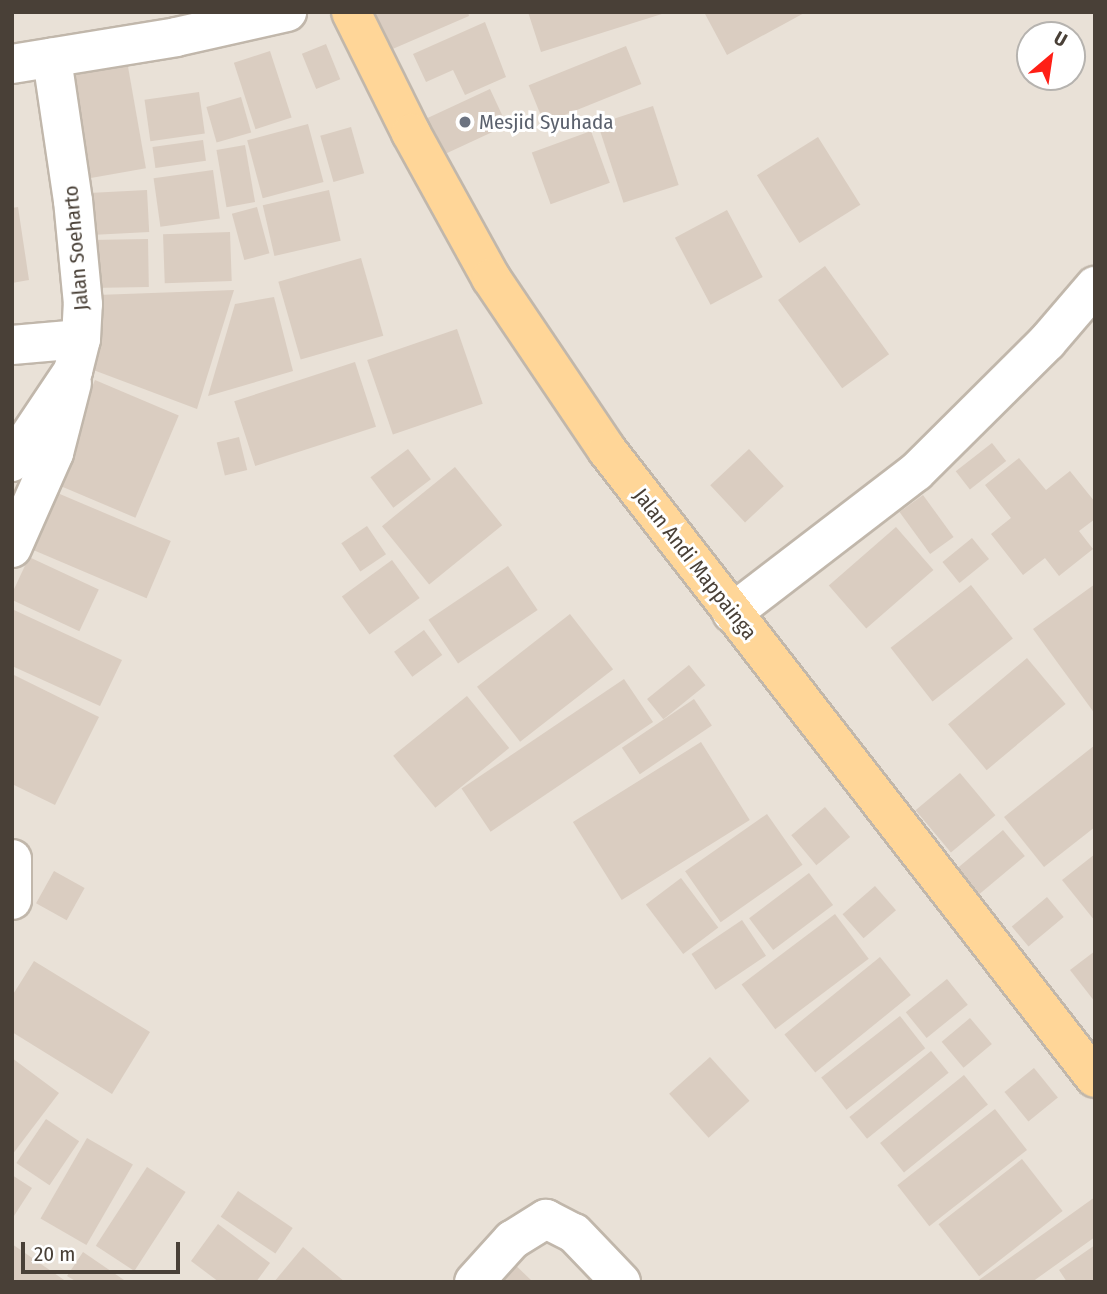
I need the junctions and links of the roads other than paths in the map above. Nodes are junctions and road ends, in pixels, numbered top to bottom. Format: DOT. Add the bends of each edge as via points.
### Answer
graph roads {
  1 [pos="287,12"];
  2 [pos="351,12"];
  3 [pos="52,58"];
  4 [pos="12,64"];
  5 [pos="1095,286"];
  6 [pos="12,345"];
  7 [pos="77,355"];
  8 [pos="12,462"];
  9 [pos="12,548"];
  10 [pos="732,613"];
  11 [pos="12,859"];
  12 [pos="12,900"];
  13 [pos="1095,1078"];
  14 [pos="474,1282"];
  15 [pos="621,1282"];
  1 -- 3 [label="street"];
  2 -- 10 [label="main road, Jalan Andi Mappainga" via="491,278 607,450"];
  3 -- 4 [label="street"];
  3 -- 7 [label="street, Jalan Soeharto" via="83,304"];
  5 -- 10 [label="street" via="1047,342 916,472"];
  6 -- 7 [label="street"];
  7 -- 8 [label="street"];
  7 -- 9 [label="street, Jalan Soeharto" via="71,397 54,453"];
  10 -- 13 [label="main road, Jalan Andi Mappainga"];
  11 -- 12 [label="street"];
  14 -- 15 [label="street" via="512,1240 546,1219 574,1233"];
}
